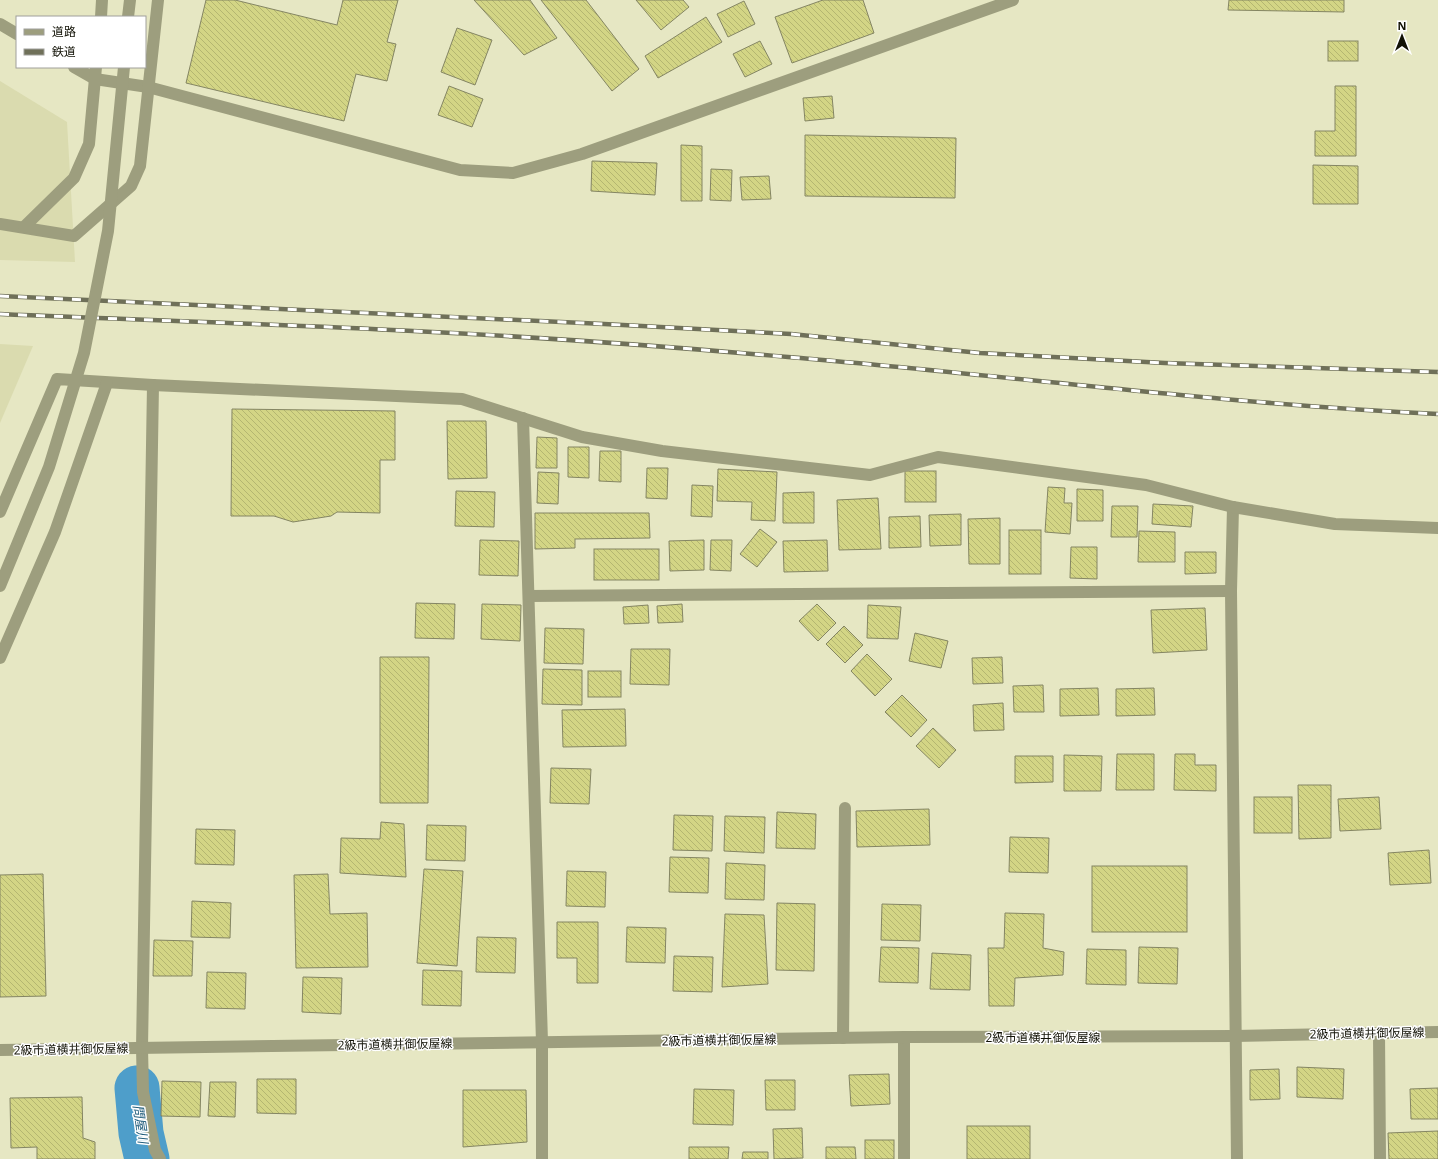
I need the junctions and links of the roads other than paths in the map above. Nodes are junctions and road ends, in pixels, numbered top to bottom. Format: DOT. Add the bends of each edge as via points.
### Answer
graph roads {
  1 [pos="102,0"];
  2 [pos="130,0"];
  3 [pos="158,0"];
  4 [pos="1013,0"];
  5 [pos="101,16"];
  6 [pos="128,16"];
  7 [pos="0,24"];
  8 [pos="16,33"];
  9 [pos="78,68"];
  10 [pos="124,68"];
  11 [pos="96,73"];
  12 [pos="148,87"];
  13 [pos="0,224"];
  14 [pos="24,227"];
  15 [pos="108,383"];
  16 [pos="153,386"];
  17 [pos="523,418"];
  18 [pos="1232,507"];
  19 [pos="0,512"];
  20 [pos="1438,528"];
  21 [pos="0,586"];
  22 [pos="1231,591"];
  23 [pos="529,596"];
  24 [pos="0,658"];
  25 [pos="845,808"];
  26 [pos="1438,1032"];
  27 [pos="1379,1033"];
  28 [pos="1235,1036"];
  29 [pos="904,1037"];
  30 [pos="843,1038"];
  31 [pos="542,1042"];
  32 [pos="142,1048"];
  33 [pos="0,1050"];
  34 [pos="160,1159"];
  35 [pos="542,1159"];
  36 [pos="904,1159"];
  37 [pos="1237,1159"];
  38 [pos="1380,1159"];
  1 -- 5 [label="street"];
  2 -- 6 [label="street"];
  3 -- 12 [label="street"];
  4 -- 12 [label="street" via="582,154 513,173 460,170"];
  7 -- 8 [label="street"];
  9 -- 11 [label="street"];
  10 -- 21 [label="street, bridge" via="108,231 84,353 49,467"];
  11 -- 12 [label="street"];
  11 -- 14 [label="street" via="89,144 74,178"];
  12 -- 14 [label="street" via="140,166 131,186 74,236"];
  13 -- 14 [label="street"];
  15 -- 16 [label="street"];
  15 -- 19 [label="street" via="57,379"];
  15 -- 24 [label="street" via="55,532"];
  16 -- 17 [label="street" via="462,399"];
  16 -- 32 [label="street"];
  17 -- 18 [label="street" via="582,437 662,451 870,475 938,457 1146,485"];
  17 -- 23 [label="street"];
  18 -- 20 [label="street" via="1335,524"];
  18 -- 22 [label="street"];
  22 -- 23 [label="street"];
  22 -- 28 [label="street"];
  23 -- 31 [label="street"];
  25 -- 30 [label="street"];
  26 -- 27 [label="street, 2級市道横井御仮屋線"];
  27 -- 28 [label="street, 2級市道横井御仮屋線"];
  27 -- 38 [label="street"];
  28 -- 29 [label="street, 2級市道横井御仮屋線"];
  28 -- 37 [label="street"];
  29 -- 30 [label="street, 2級市道横井御仮屋線"];
  29 -- 36 [label="street"];
  30 -- 31 [label="street, 2級市道横井御仮屋線"];
  31 -- 32 [label="street, 2級市道横井御仮屋線"];
  31 -- 35 [label="street"];
  32 -- 33 [label="street, 2級市道横井御仮屋線"];
  32 -- 34 [label="street" via="143,1092 155,1150"];
}
